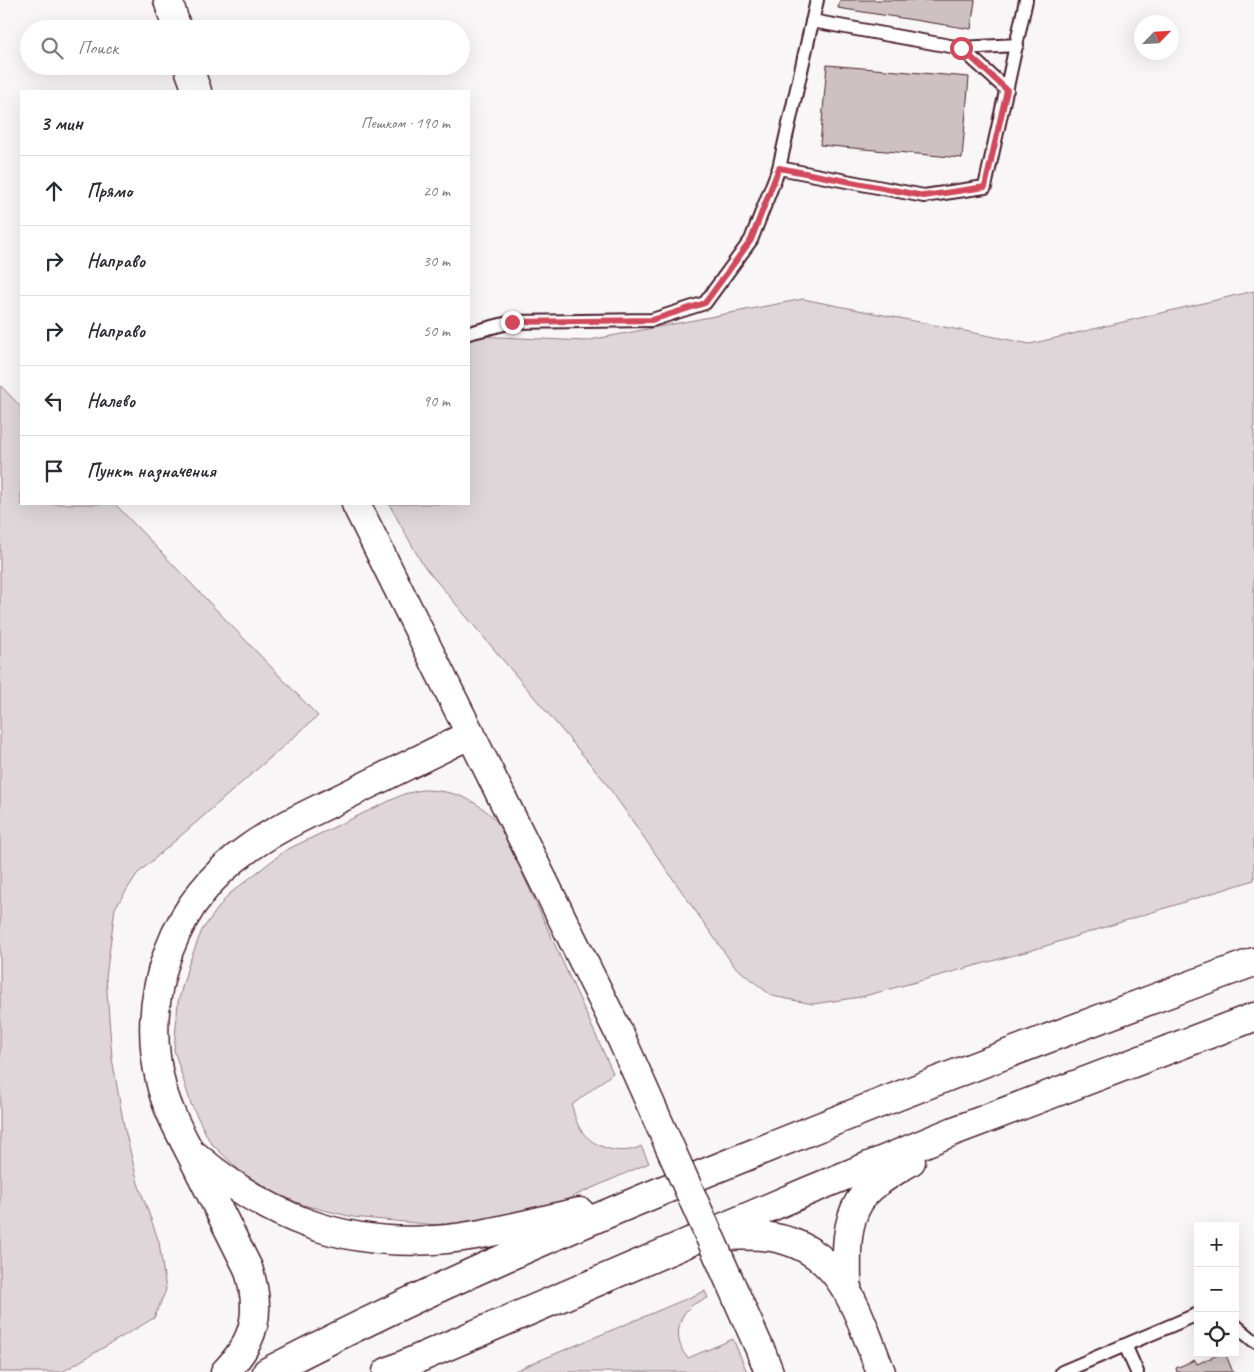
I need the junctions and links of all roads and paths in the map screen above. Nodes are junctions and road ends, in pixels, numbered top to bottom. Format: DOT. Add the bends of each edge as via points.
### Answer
graph roads {
  1 [pos="168,0"];
  2 [pos="817,0"];
  3 [pos="1026,0"];
  4 [pos="174,20"];
  5 [pos="812,21"];
  6 [pos="1017,44"];
  7 [pos="961,48"];
  8 [pos="191,75"];
  9 [pos="197,90"];
  10 [pos="1007,90"];
  11 [pos="779,168"];
  12 [pos="470,333"];
  13 [pos="356,505"];
  14 [pos="471,734"];
  15 [pos="1254,962"];
  16 [pos="1254,1016"];
  17 [pos="954,1131"];
  18 [pos="189,1149"];
  19 [pos="635,1201"];
  20 [pos="698,1236"];
  21 [pos="847,1287"];
  22 [pos="1194,1316"];
  23 [pos="1239,1329"];
  24 [pos="1254,1342"];
  25 [pos="1125,1345"];
  26 [pos="766,1363"];
  27 [pos="225,1372"];
  28 [pos="267,1372"];
  29 [pos="387,1372"];
  30 [pos="881,1372"];
  31 [pos="1062,1372"];
  32 [pos="1137,1372"];
  1 -- 4 [label="main road"];
  2 -- 5 [label="lane"];
  3 -- 6 [label="lane"];
  5 -- 7 [label="lane"];
  5 -- 11 [label="lane"];
  6 -- 7 [label="lane"];
  6 -- 10 [label="lane"];
  7 -- 10 [label="lane"];
  8 -- 9 [label="main road"];
  10 -- 11 [label="lane" via="985,187 924,196"];
  11 -- 12 [label="lane" via="751,240 705,303 652,320 512,322"];
  13 -- 14 [label="main road"];
  14 -- 18 [label="main road" via="286,825 248,848 214,877 190,906 162,968 154,1008 154,1046 160,1082 172,1117"];
  14 -- 26 [label="main road, bridge" via="618,1031"];
  15 -- 19 [label="main road" via="879,1102"];
  16 -- 17 [label="main road"];
  17 -- 20 [label="main road"];
  17 -- 21 [label="main road" via="873,1187 859,1202 852,1218 847,1247"];
  18 -- 19 [label="main road" via="244,1193 272,1210 336,1232 368,1238 435,1240 468,1236"];
  18 -- 27 [label="main road" via="248,1268 254,1287 254,1326 247,1344"];
  19 -- 28 [label="main road" via="503,1259"];
  20 -- 21 [label="main road" via="771,1237 795,1244 820,1256"];
  20 -- 29 [label="main road"];
  21 -- 30 [label="main road"];
  22 -- 25 [label="lane"];
  23 -- 24 [label="lane"];
  25 -- 31 [label="lane"];
  25 -- 32 [label="lane"];
}
